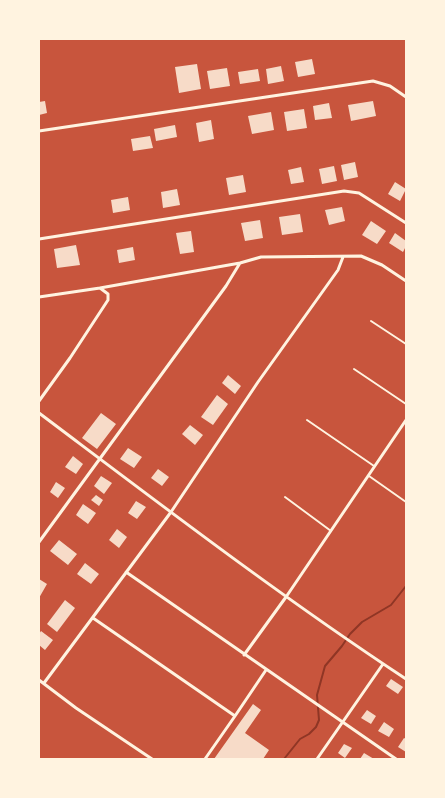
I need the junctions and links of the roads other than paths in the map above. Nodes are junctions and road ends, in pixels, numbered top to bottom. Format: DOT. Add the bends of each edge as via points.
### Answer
graph roads {
  1 [pos="406,97"];
  2 [pos="39,131"];
  3 [pos="406,223"];
  4 [pos="39,239"];
  5 [pos="343,258"];
  6 [pos="240,263"];
  7 [pos="406,281"];
  8 [pos="100,288"];
  9 [pos="39,297"];
  10 [pos="371,320"];
  11 [pos="406,344"];
  12 [pos="354,369"];
  13 [pos="39,400"];
  14 [pos="406,404"];
  15 [pos="39,413"];
  16 [pos="307,420"];
  17 [pos="406,420"];
  18 [pos="99,458"];
  19 [pos="374,466"];
  20 [pos="368,475"];
  21 [pos="285,497"];
  22 [pos="406,502"];
  23 [pos="170,512"];
  24 [pos="331,531"];
  25 [pos="39,542"];
  26 [pos="126,572"];
  27 [pos="286,597"];
  28 [pos="93,618"];
  29 [pos="244,655"];
  30 [pos="383,664"];
  31 [pos="266,670"];
  32 [pos="406,679"];
  33 [pos="39,680"];
  34 [pos="44,683"];
  35 [pos="235,716"];
  36 [pos="342,722"];
  37 [pos="152,759"];
  38 [pos="205,759"];
  39 [pos="317,759"];
  40 [pos="396,759"];
  1 -- 2 [label="street" via="390,86 373,81"];
  3 -- 4 [label="street" via="359,193 344,191"];
  5 -- 6 [label="street" via="291,256"];
  5 -- 7 [label="street" via="360,256 372,260"];
  5 -- 23 [label="street" via="338,270"];
  6 -- 8 [label="street"];
  6 -- 18 [label="street"];
  8 -- 9 [label="street"];
  8 -- 13 [label="street" via="108,294 104,308"];
  10 -- 11 [label="lane"];
  12 -- 14 [label="lane"];
  15 -- 18 [label="street"];
  16 -- 19 [label="lane"];
  17 -- 19 [label="street"];
  18 -- 23 [label="street"];
  18 -- 25 [label="street"];
  19 -- 20 [label="street"];
  20 -- 22 [label="lane"];
  20 -- 24 [label="street"];
  21 -- 24 [label="lane"];
  23 -- 26 [label="street"];
  23 -- 27 [label="street"];
  24 -- 27 [label="street"];
  26 -- 28 [label="street"];
  26 -- 29 [label="street"];
  27 -- 29 [label="street"];
  27 -- 30 [label="street"];
  28 -- 34 [label="street"];
  28 -- 35 [label="street"];
  29 -- 31 [label="street"];
  30 -- 32 [label="street"];
  30 -- 36 [label="street"];
  31 -- 35 [label="street"];
  31 -- 36 [label="street"];
  33 -- 34 [label="street"];
  34 -- 37 [label="street"];
  35 -- 38 [label="street"];
  36 -- 39 [label="street"];
  36 -- 40 [label="street"];
}
